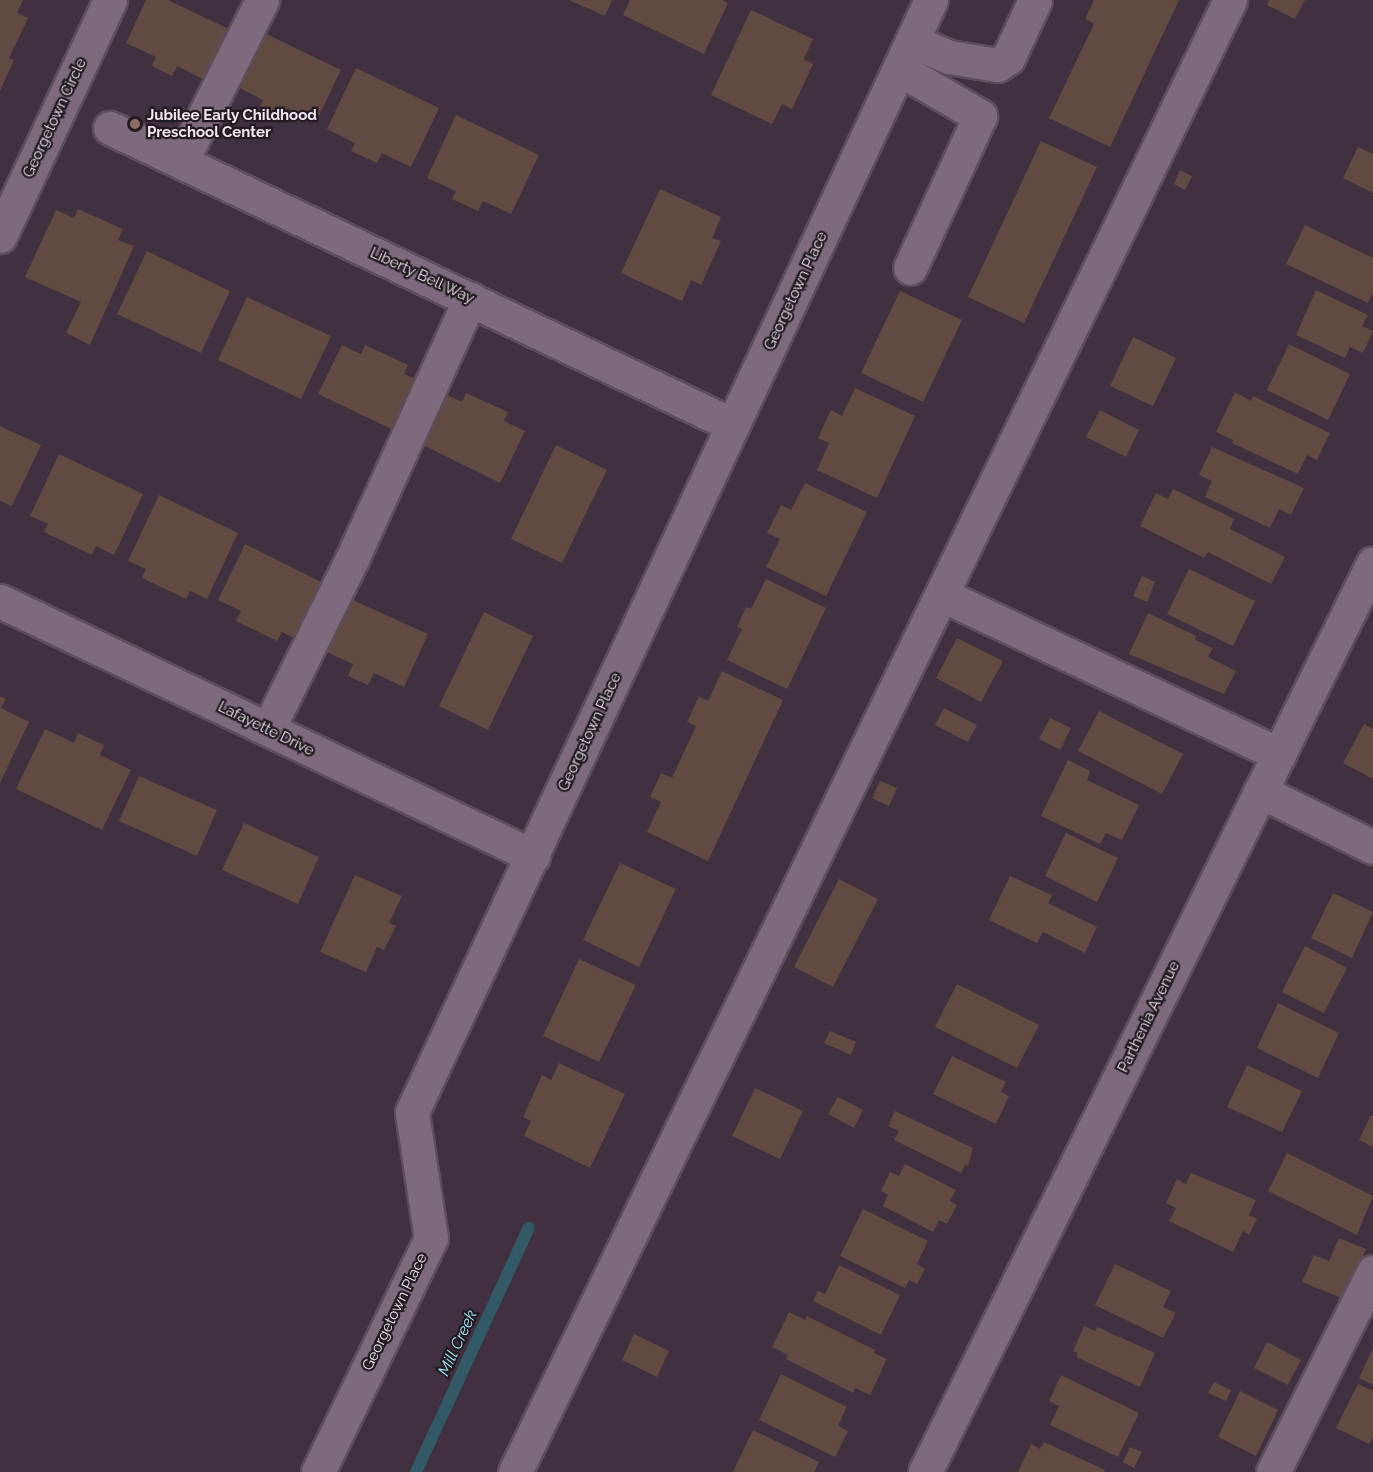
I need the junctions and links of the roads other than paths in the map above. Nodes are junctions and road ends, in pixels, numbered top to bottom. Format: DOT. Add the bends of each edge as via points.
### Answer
graph roads {
  1 [pos="110,0"];
  2 [pos="262,0"];
  3 [pos="931,0"];
  4 [pos="1035,0"];
  5 [pos="1230,0"];
  6 [pos="906,55"];
  7 [pos="110,128"];
  8 [pos="181,162"];
  9 [pos="0,236"];
  10 [pos="910,268"];
  11 [pos="470,299"];
  12 [pos="734,425"];
  13 [pos="1373,563"];
  14 [pos="942,595"];
  15 [pos="0,601"];
  16 [pos="268,729"];
  17 [pos="1279,754"];
  18 [pos="1260,791"];
  19 [pos="1373,847"];
  20 [pos="533,856"];
  21 [pos="1373,1272"];
  22 [pos="318,1472"];
  23 [pos="514,1472"];
  24 [pos="925,1472"];
  25 [pos="1273,1472"];
  1 -- 9 [label="street, Georgetown Circle"];
  2 -- 8 [label="street"];
  3 -- 6 [label="street, Georgetown Place"];
  4 -- 6 [label="street" via="1008,58 996,65"];
  5 -- 14 [label="street"];
  6 -- 10 [label="street" via="980,116"];
  6 -- 12 [label="street, Georgetown Place"];
  7 -- 8 [label="street, Liberty Bell Way"];
  8 -- 11 [label="street, Liberty Bell Way"];
  11 -- 12 [label="street, Liberty Bell Way"];
  11 -- 16 [label="street" via="352,560"];
  12 -- 20 [label="street, Georgetown Place"];
  13 -- 17 [label="street, Parthenia Avenue"];
  14 -- 17 [label="street"];
  14 -- 23 [label="street"];
  15 -- 16 [label="street, Lafayette Drive"];
  16 -- 20 [label="street, Lafayette Drive"];
  17 -- 18 [label="street, Parthenia Avenue"];
  18 -- 19 [label="street"];
  18 -- 24 [label="street, Parthenia Avenue"];
  20 -- 22 [label="street, Georgetown Place" via="412,1112 431,1238"];
  21 -- 25 [label="street"];
}
